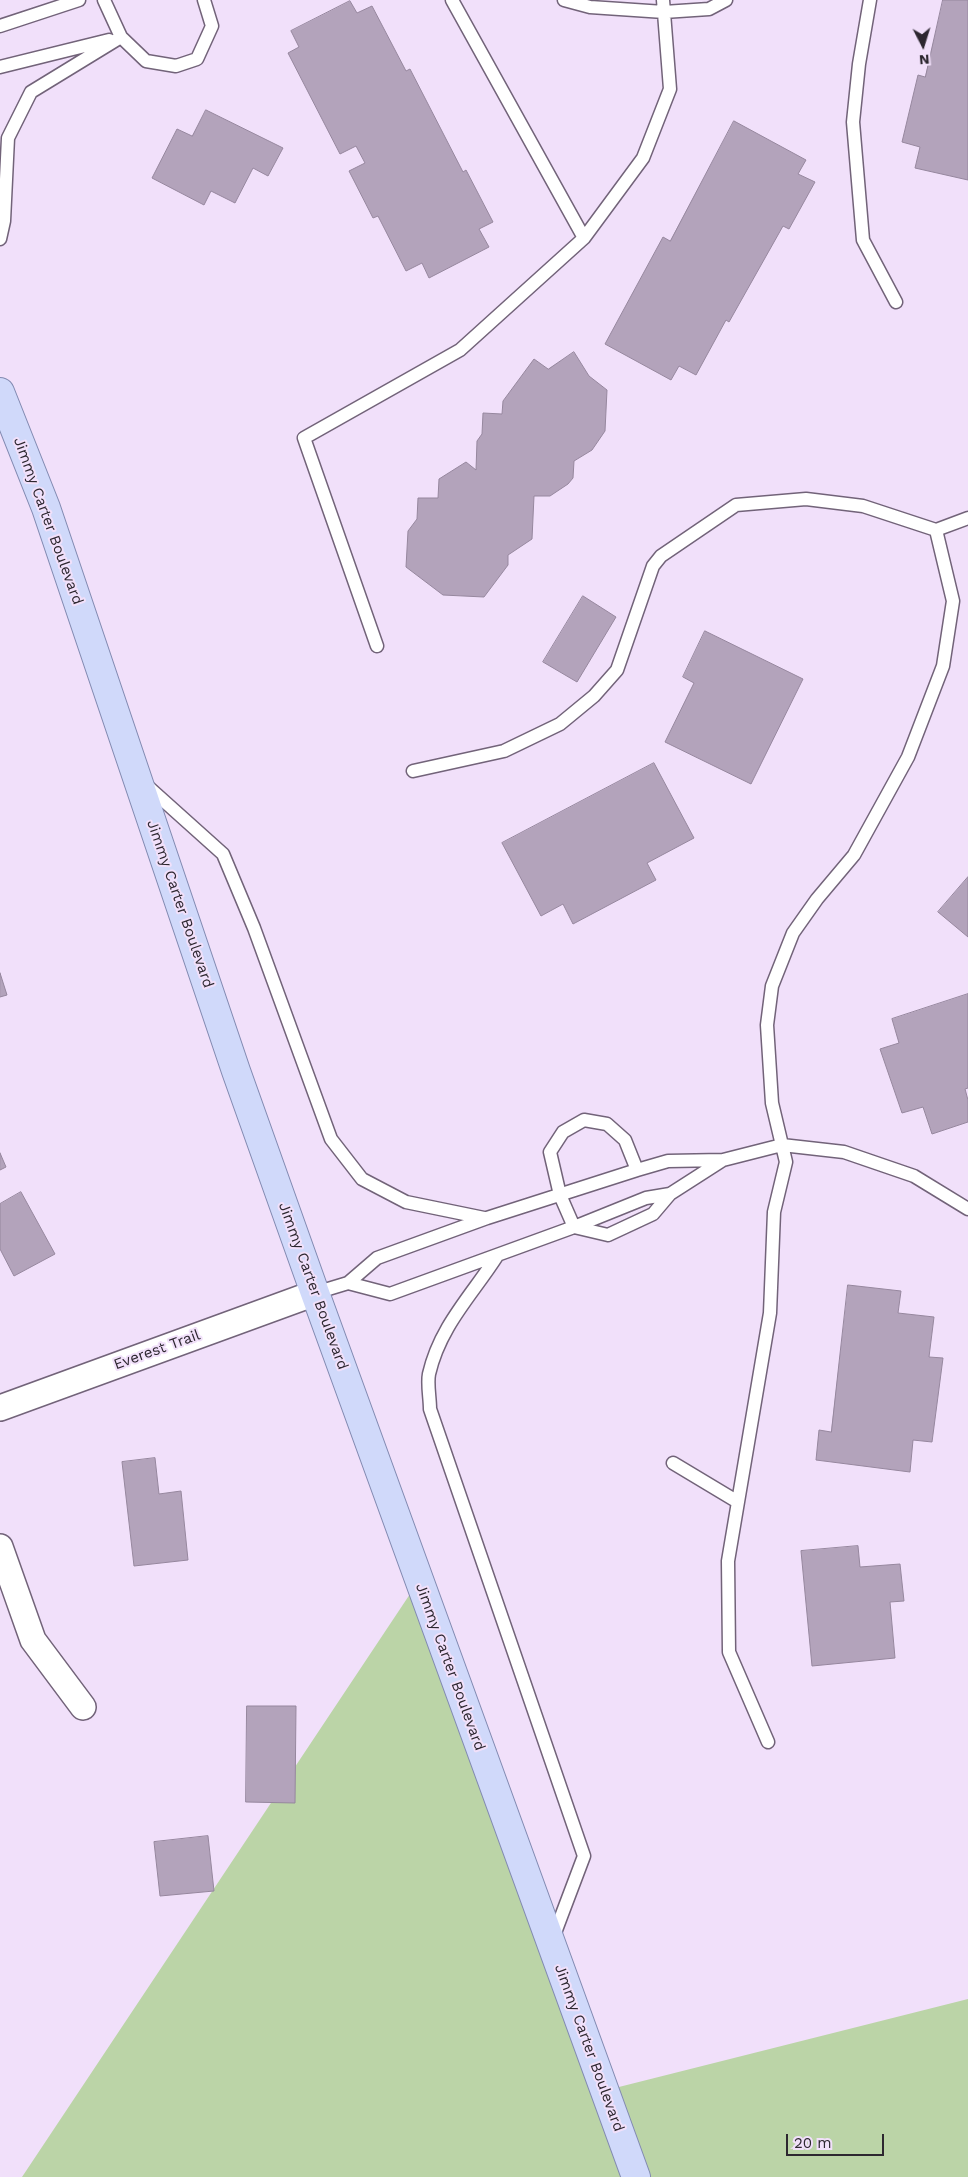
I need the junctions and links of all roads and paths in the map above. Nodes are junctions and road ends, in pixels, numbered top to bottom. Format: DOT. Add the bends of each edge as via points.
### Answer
graph roads {
  1 [pos="79,0"];
  2 [pos="104,0"];
  3 [pos="204,0"];
  4 [pos="452,0"];
  5 [pos="564,0"];
  6 [pos="726,0"];
  7 [pos="870,0"];
  8 [pos="663,6"];
  9 [pos="0,26"];
  10 [pos="121,37"];
  11 [pos="0,67"];
  12 [pos="584,238"];
  13 [pos="0,239"];
  14 [pos="896,302"];
  15 [pos="0,392"];
  16 [pos="968,518"];
  17 [pos="936,530"];
  18 [pos="377,646"];
  19 [pos="413,770"];
  20 [pos="137,776"];
  21 [pos="782,1145"];
  22 [pos="723,1160"];
  23 [pos="637,1170"];
  24 [pos="670,1194"];
  25 [pos="560,1195"];
  26 [pos="968,1209"];
  27 [pos="487,1218"];
  28 [pos="574,1227"];
  29 [pos="497,1256"];
  30 [pos="348,1283"];
  31 [pos="314,1293"];
  32 [pos="0,1408"];
  33 [pos="673,1463"];
  34 [pos="738,1502"];
  35 [pos="0,1548"];
  36 [pos="83,1707"];
  37 [pos="768,1742"];
  38 [pos="551,1942"];
  39 [pos="636,2177"];
  1 -- 9 [label="lane"];
  2 -- 10 [label="lane"];
  3 -- 10 [label="lane" via="212,26 196,59 176,66 146,61"];
  4 -- 12 [label="lane"];
  5 -- 8 [label="lane" via="590,7"];
  6 -- 8 [label="lane" via="709,9"];
  7 -- 14 [label="lane" via="853,122 863,240"];
  8 -- 12 [label="lane" via="670,89 643,158"];
  10 -- 11 [label="lane"];
  10 -- 13 [label="lane" via="31,92 8,138 4,221"];
  12 -- 18 [label="lane" via="460,350 304,438"];
  15 -- 20 [label="main road, Jimmy Carter Boulevard" via="46,508"];
  16 -- 17 [label="lane"];
  17 -- 19 [label="lane" via="863,506 806,499 736,505 661,556 653,566 617,670 594,696 560,724 504,751"];
  17 -- 21 [label="lane" via="953,602 943,666 908,757 854,855 817,898 793,933 772,986 767,1025 772,1103"];
  20 -- 27 [label="lane" via="223,854 254,928 331,1139 356,1173 406,1202"];
  20 -- 31 [label="main road, Jimmy Carter Boulevard"];
  21 -- 22 [label="lane"];
  21 -- 26 [label="lane" via="844,1152 914,1176"];
  21 -- 34 [label="lane" via="786,1162 774,1212 770,1313"];
  22 -- 23 [label="lane" via="668,1161"];
  22 -- 24 [label="lane"];
  23 -- 25 [label="lane"];
  23 -- 25 [label="lane" via="625,1140 607,1124 584,1120 563,1132 550,1152"];
  24 -- 28 [label="lane" via="646,1198"];
  24 -- 28 [label="lane" via="654,1214 608,1235"];
  25 -- 27 [label="lane"];
  25 -- 28 [label="lane"];
  27 -- 30 [label="lane" via="377,1258"];
  28 -- 29 [label="lane"];
  29 -- 30 [label="lane" via="390,1294"];
  29 -- 38 [label="lane" via="464,1300 439,1344 429,1374 430,1409 584,1856"];
  30 -- 31 [label="lane"];
  31 -- 32 [label="street, Everest Trail"];
  31 -- 38 [label="main road, Jimmy Carter Boulevard"];
  33 -- 34 [label="lane"];
  34 -- 37 [label="lane" via="728,1561 729,1652"];
  35 -- 36 [label="street" via="33,1640"];
  38 -- 39 [label="main road, Jimmy Carter Boulevard"];
}
